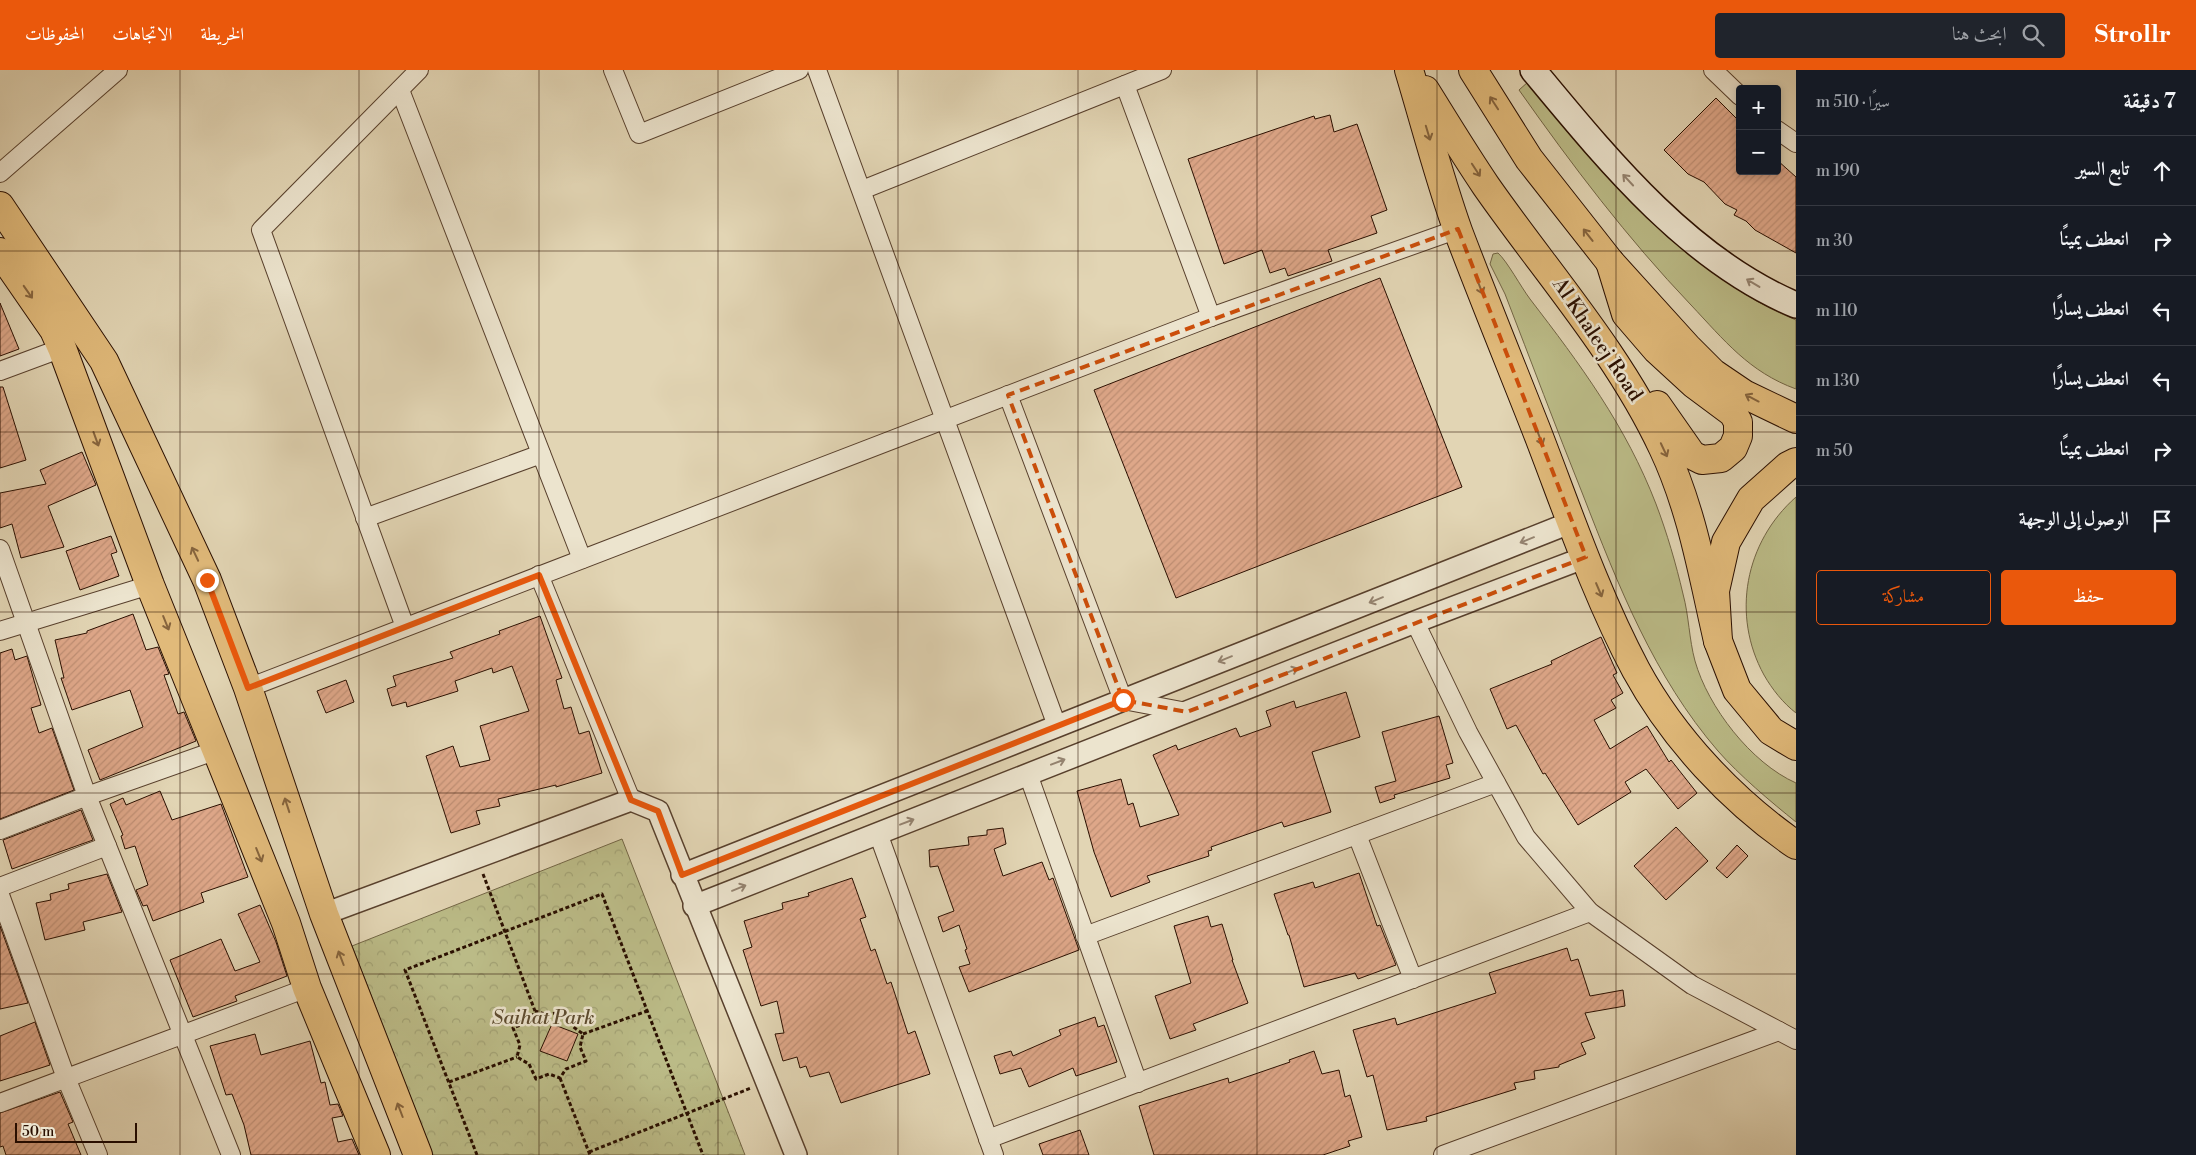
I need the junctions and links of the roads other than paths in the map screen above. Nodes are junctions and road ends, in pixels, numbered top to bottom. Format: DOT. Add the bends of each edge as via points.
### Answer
graph roads {
  1 [pos="118,70"];
  2 [pos="419,70"];
  3 [pos="613,70"];
  4 [pos="799,70"];
  5 [pos="817,70"];
  6 [pos="1162,70"];
  7 [pos="1410,70"];
  8 [pos="1473,70"];
  9 [pos="1533,70"];
  10 [pos="1713,70"];
  11 [pos="1125,85"];
  12 [pos="400,90"];
  13 [pos="1736,92"];
  14 [pos="1781,133"];
  15 [pos="1796,143"];
  16 [pos="0,173"];
  17 [pos="862,190"];
  18 [pos="0,206"];
  19 [pos="1458,229"];
  20 [pos="0,252"];
  21 [pos="1610,262"];
  22 [pos="1564,292"];
  23 [pos="1796,305"];
  24 [pos="1211,317"];
  25 [pos="62,348"];
  26 [pos="0,371"];
  27 [pos="1008,395"];
  28 [pos="1796,419"];
  29 [pos="944,420"];
  30 [pos="541,454"];
  31 [pos="1796,462"];
  32 [pos="365,518"];
  33 [pos="1572,522"];
  34 [pos="0,548"];
  35 [pos="1586,557"];
  36 [pos="582,559"];
  37 [pos="539,575"];
  38 [pos="150,585"];
  39 [pos="1415,622"];
  40 [pos="26,623"];
  41 [pos="405,627"];
  42 [pos="0,631"];
  43 [pos="1718,641"];
  44 [pos="248,688"];
  45 [pos="1123,700"];
  46 [pos="1187,712"];
  47 [pos="1057,726"];
  48 [pos="1796,746"];
  49 [pos="217,750"];
  50 [pos="1028,774"];
  51 [pos="1496,783"];
  52 [pos="87,796"];
  53 [pos="631,800"];
  54 [pos="0,830"];
  55 [pos="878,833"];
  56 [pos="1357,835"];
  57 [pos="1796,845"];
  58 [pos="107,846"];
  59 [pos="682,875"];
  60 [pos="0,887"];
  61 [pos="0,895"];
  62 [pos="694,906"];
  63 [pos="1590,912"];
  64 [pos="324,914"];
  65 [pos="1085,936"];
  66 [pos="1413,979"];
  67 [pos="308,988"];
  68 [pos="1779,1031"];
  69 [pos="182,1034"];
  70 [pos="1796,1040"];
  71 [pos="66,1078"];
  72 [pos="1138,1083"];
  73 [pos="0,1102"];
  74 [pos="991,1147"];
  75 [pos="1454,1153"];
  76 [pos="98,1155"];
  77 [pos="231,1155"];
  78 [pos="376,1155"];
  79 [pos="418,1155"];
  80 [pos="796,1155"];
  1 -- 16 [label="street"];
  2 -- 12 [label="street"];
  3 -- 4 [label="street" via="639,134"];
  5 -- 17 [label="street"];
  6 -- 11 [label="street"];
  7 -- 19 [label="main road, one-way"];
  7 -- 22 [label="main road, Al Khaleej Road, one-way" via="1486,185"];
  21 -- 8 [label="main road, one-way" via="1529,158"];
  23 -- 9 [label="main road, one-way" via="1736,273 1694,242 1633,185"];
  10 -- 13 [label="street"];
  11 -- 17 [label="street"];
  11 -- 24 [label="street"];
  12 -- 30 [label="street"];
  12 -- 32 [label="street" via="261,230"];
  14 -- 15 [label="street"];
  17 -- 29 [label="street"];
  44 -- 18 [label="main road, one-way" via="207,580 104,361"];
  19 -- 24 [label="street"];
  19 -- 33 [label="main road, one-way"];
  20 -- 25 [label="main road, one-way" via="54,330"];
  21 -- 22 [label="main road" via="1626,314 1657,350 1694,384 1733,413 1738,422 1738,436 1733,448 1721,458 1702,460 1692,455 1602,331"];
  28 -- 21 [label="main road, one-way" via="1744,394 1713,372"];
  22 -- 43 [label="main road, Al Khaleej Road, one-way" via="1641,404 1664,449 1688,512"];
  24 -- 27 [label="street"];
  25 -- 26 [label="street"];
  25 -- 38 [label="main road, one-way"];
  27 -- 29 [label="street"];
  27 -- 45 [label="street"];
  29 -- 36 [label="street"];
  29 -- 47 [label="street"];
  30 -- 32 [label="street"];
  30 -- 36 [label="street"];
  31 -- 43 [label="main road" via="1751,500 1726,542 1715,591"];
  32 -- 41 [label="street"];
  33 -- 35 [label="main road"];
  33 -- 45 [label="street, one-way"];
  34 -- 40 [label="street"];
  35 -- 39 [label="street"];
  35 -- 57 [label="main road, one-way" via="1613,623 1662,712 1738,799"];
  36 -- 37 [label="street"];
  37 -- 41 [label="street"];
  37 -- 53 [label="street"];
  38 -- 40 [label="street"];
  38 -- 49 [label="main road, one-way"];
  46 -- 39 [label="street, one-way"];
  39 -- 51 [label="street"];
  40 -- 42 [label="street"];
  40 -- 52 [label="street"];
  41 -- 44 [label="street"];
  43 -- 48 [label="main road" via="1738,690 1771,731"];
  64 -- 44 [label="main road, one-way"];
  45 -- 46 [label="street"];
  45 -- 47 [label="street"];
  50 -- 46 [label="street, one-way"];
  47 -- 59 [label="street"];
  49 -- 52 [label="street"];
  49 -- 67 [label="main road, one-way" via="286,923"];
  55 -- 50 [label="street, one-way"];
  50 -- 65 [label="street"];
  51 -- 56 [label="street"];
  51 -- 63 [label="street" via="1526,837"];
  52 -- 54 [label="street"];
  52 -- 58 [label="street"];
  53 -- 59 [label="street" via="658,811"];
  53 -- 64 [label="street"];
  62 -- 55 [label="street, one-way"];
  55 -- 74 [label="street"];
  56 -- 65 [label="street"];
  56 -- 66 [label="street"];
  58 -- 60 [label="street"];
  58 -- 69 [label="street"];
  59 -- 62 [label="street"];
  61 -- 71 [label="street"];
  62 -- 80 [label="street"];
  63 -- 66 [label="street"];
  63 -- 68 [label="street" via="1692,985"];
  79 -- 64 [label="main road, one-way"];
  65 -- 72 [label="street"];
  66 -- 72 [label="street"];
  67 -- 69 [label="street"];
  67 -- 78 [label="main road"];
  68 -- 70 [label="street"];
  68 -- 75 [label="street"];
  69 -- 71 [label="street"];
  69 -- 77 [label="street"];
  71 -- 73 [label="street"];
  71 -- 76 [label="street"];
  72 -- 74 [label="street"];
}
